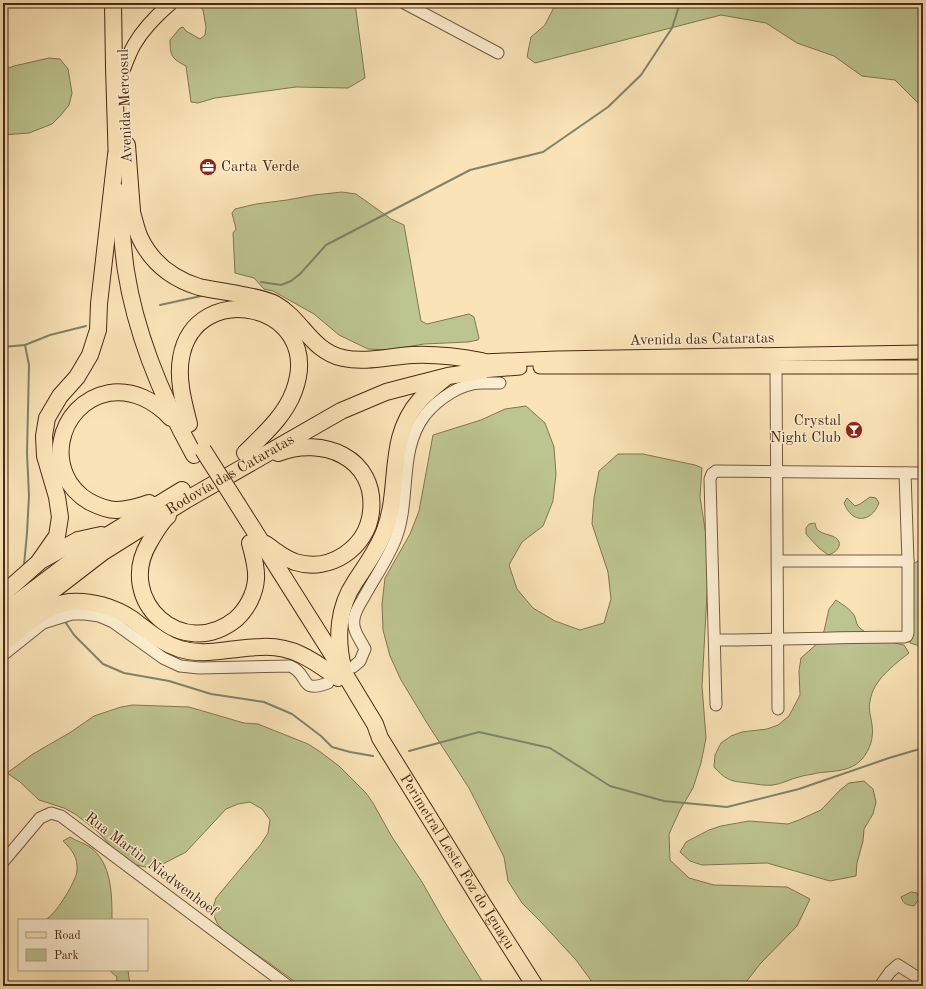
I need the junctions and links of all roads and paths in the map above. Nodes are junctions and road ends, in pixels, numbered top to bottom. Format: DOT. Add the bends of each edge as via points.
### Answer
graph roads {
  1 [pos="113,3"];
  2 [pos="122,3"];
  3 [pos="171,3"];
  4 [pos="404,3"];
  5 [pos="498,52"];
  6 [pos="124,68"];
  7 [pos="116,155"];
  8 [pos="132,209"];
  9 [pos="923,352"];
  10 [pos="482,366"];
  11 [pos="923,367"];
  12 [pos="776,368"];
  13 [pos="448,376"];
  14 [pos="500,383"];
  15 [pos="185,427"];
  16 [pos="243,461"];
  17 [pos="776,472"];
  18 [pos="905,473"];
  19 [pos="923,473"];
  20 [pos="169,497"];
  21 [pos="186,500"];
  22 [pos="110,533"];
  23 [pos="254,541"];
  24 [pos="778,561"];
  25 [pos="908,561"];
  26 [pos="38,563"];
  27 [pos="3,594"];
  28 [pos="3,613"];
  29 [pos="3,629"];
  30 [pos="715,640"];
  31 [pos="778,640"];
  32 [pos="3,643"];
  33 [pos="3,655"];
  34 [pos="341,676"];
  35 [pos="716,705"];
  36 [pos="778,709"];
  37 [pos="3,862"];
  38 [pos="923,981"];
  39 [pos="277,983"];
  40 [pos="288,986"];
  41 [pos="535,986"];
  42 [pos="880,986"];
  1 -- 7 [label="highway, Avenida Mercosul"];
  2 -- 6 [label="highway, Avenida Mercosul"];
  3 -- 6 [label="main road" via="158,14 137,40"];
  4 -- 5 [label="street"];
  6 -- 8 [label="highway, Avenida Mercosul" via="124,116"];
  7 -- 15 [label="highway" via="130,292 141,332 166,401"];
  7 -- 26 [label="highway" via="98,330 90,355 47,418 44,436 45,456 60,517 56,536"];
  8 -- 10 [label="highway" via="139,237 148,253 168,273 200,287 266,300 277,305 316,344 333,356 363,359 414,355 459,357"];
  8 -- 15 [label="highway" via="136,269 145,309"];
  9 -- 10 [label="main road, Avenida das Cataratas" via="557,358"];
  10 -- 12 [label="main road, Avenida das Cataratas"];
  10 -- 13 [label="highway, Rodovía das Cataratas"];
  10 -- 16 [label="highway, Rodovía das Cataratas" via="447,366 370,388 322,410"];
  11 -- 12 [label="main road, Avenida das Cataratas"];
  12 -- 17 [label="street"];
  13 -- 16 [label="highway, Rodovía das Cataratas" via="386,392 341,411"];
  13 -- 34 [label="highway" via="421,399 411,412 401,433 388,521 375,551 350,591 341,616"];
  14 -- 34 [label="street" via="482,383 455,391 441,400 420,424 410,448 396,537 355,614 353,628 365,649 360,662"];
  15 -- 16 [label="highway" via="180,376 181,356 194,330 220,312 243,309 266,314 284,328 293,340 298,354 298,377 286,406"];
  15 -- 20 [label="highway" via="136,394 113,393 91,400 78,409 65,427 61,442 62,464 67,479 81,496 94,504 108,509 130,509"];
  15 -- 23 [label="highway, Perimetral Leste Foz do Iguaçu"];
  16 -- 20 [label="highway, Rodovía das Cataratas"];
  16 -- 21 [label="highway, Rodovía das Cataratas"];
  16 -- 23 [label="highway" via="302,447 325,448 351,460 365,477 370,490 371,512 365,533 351,550 332,561 311,564 296,562"];
  17 -- 18 [label="street"];
  17 -- 24 [label="street"];
  17 -- 30 [label="street" via="716,471 710,479"];
  18 -- 19 [label="street"];
  18 -- 25 [label="street"];
  20 -- 22 [label="highway, Rodovía das Cataratas"];
  21 -- 23 [label="highway" via="164,520 146,547 140,563 139,579 143,595 150,610 165,624 184,632 201,633 224,627 238,617 252,596 256,580"];
  21 -- 29 [label="highway, Rodovía das Cataratas" via="103,552"];
  22 -- 26 [label="highway" via="78,540"];
  22 -- 28 [label="highway, Rodovía das Cataratas"];
  23 -- 34 [label="highway, Perimetral Leste Foz do Iguaçu"];
  24 -- 25 [label="street"];
  24 -- 31 [label="street"];
  25 -- 31 [label="street" via="907,636"];
  26 -- 27 [label="highway"];
  30 -- 31 [label="street"];
  30 -- 35 [label="street"];
  31 -- 36 [label="street"];
  32 -- 34 [label="highway" via="46,610 69,602 89,602 124,614 163,642 181,649 204,653 263,646 279,648 303,655"];
  33 -- 34 [label="street" via="43,623 72,614 85,614 112,622 163,658 180,666 290,666 298,671 306,683 317,687"];
  34 -- 41 [label="highway, Perimetral Leste Foz do Iguaçu" via="375,724 380,738"];
  37 -- 39 [label="street, Rua Martin Niedwenhoef" via="40,818 51,813 61,816"];
  38 -- 42 [label="street" via="898,965"];
  39 -- 40 [label="street, Rua Martin Niedwenhoef"];
}
